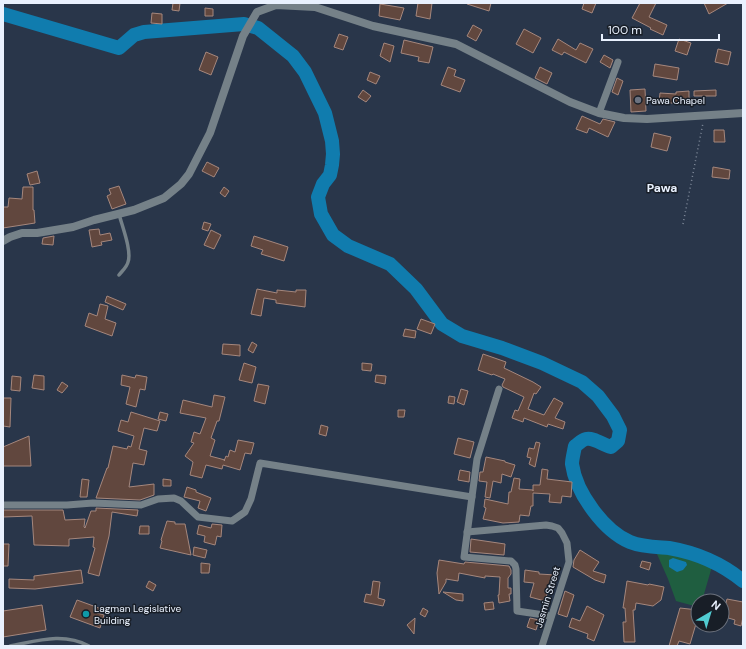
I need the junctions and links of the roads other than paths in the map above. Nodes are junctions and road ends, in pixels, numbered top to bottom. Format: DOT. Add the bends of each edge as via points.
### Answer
graph roads {
  1 [pos="618,62"];
  2 [pos="599,113"];
  3 [pos="743,113"];
  4 [pos="119,214"];
  5 [pos="3,241"];
  6 [pos="119,275"];
  7 [pos="499,389"];
  8 [pos="472,497"];
  9 [pos="3,505"];
  10 [pos="467,532"];
  11 [pos="552,616"];
  12 [pos="10,646"];
  13 [pos="89,646"];
  14 [pos="542,646"];
  1 -- 2 [label="street"];
  2 -- 3 [label="street" via="647,119"];
  2 -- 4 [label="street" via="564,99 456,44 373,26 315,7 276,5 257,12 243,36 210,133 189,174 164,198"];
  4 -- 5 [label="street" via="73,227 22,234"];
  4 -- 6 [label="lane" via="129,252 129,261"];
  7 -- 8 [label="street" via="477,459"];
  8 -- 9 [label="street" via="260,462 251,499 245,512 232,521 198,517 181,500 174,498 158,499 141,505"];
  8 -- 10 [label="street"];
  10 -- 11 [label="street" via="464,557 514,562 518,611"];
  10 -- 11 [label="street, Jasmin Street" via="546,525 558,528 565,538 569,562"];
  11 -- 14 [label="street, Jasmin Street"];
  12 -- 13 [label="lane" via="68,638"];
}
